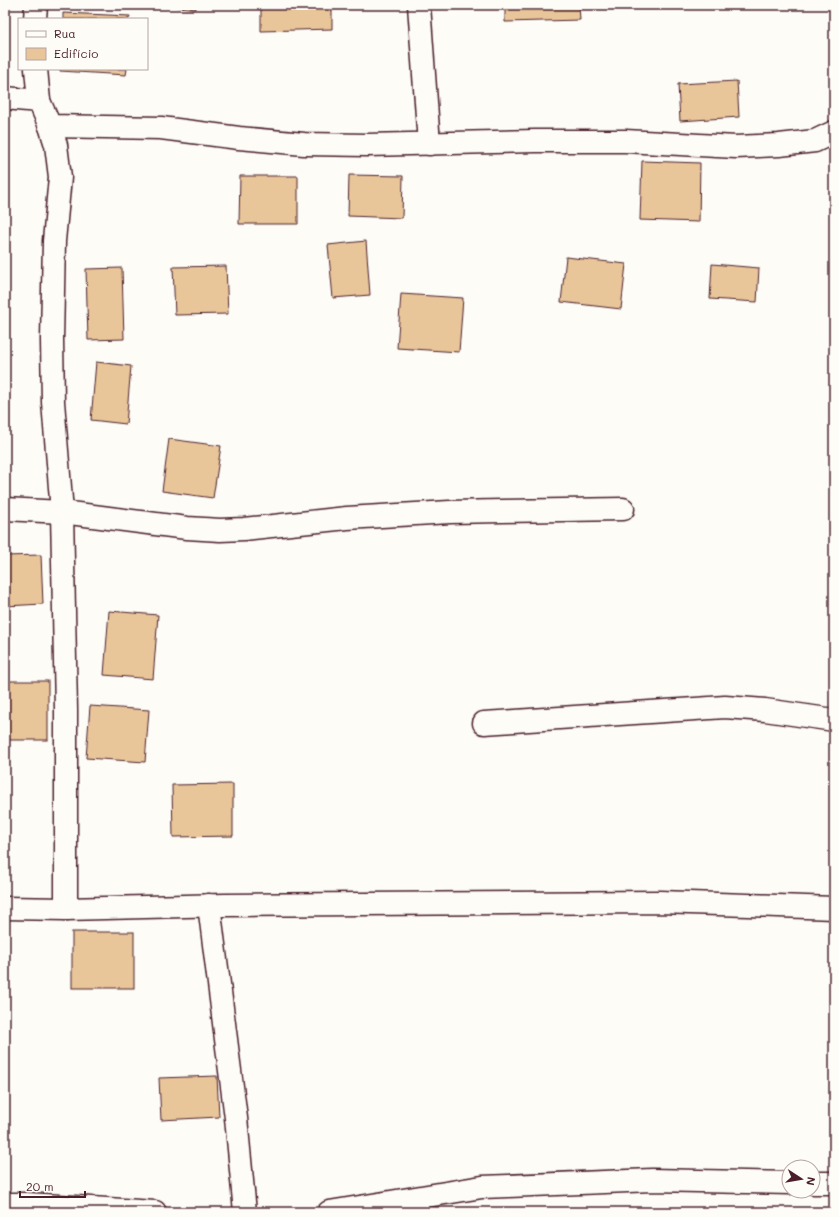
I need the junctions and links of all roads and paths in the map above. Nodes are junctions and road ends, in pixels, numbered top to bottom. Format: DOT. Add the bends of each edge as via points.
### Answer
graph roads {
  1 [pos="36,5"];
  2 [pos="419,5"];
  3 [pos="36,18"];
  4 [pos="36,70"];
  5 [pos="5,98"];
  6 [pos="39,101"];
  7 [pos="50,126"];
  8 [pos="834,132"];
  9 [pos="429,144"];
  10 [pos="5,509"];
  11 [pos="623,509"];
  12 [pos="62,512"];
  13 [pos="834,720"];
  14 [pos="484,723"];
  15 [pos="209,905"];
  16 [pos="5,908"];
  17 [pos="834,908"];
  18 [pos="66,909"];
  19 [pos="781,1183"];
  20 [pos="821,1183"];
  21 [pos="834,1184"];
  22 [pos="5,1204"];
  23 [pos="155,1212"];
  24 [pos="245,1212"];
  25 [pos="329,1212"];
  1 -- 3 [label="street"];
  2 -- 9 [label="street"];
  4 -- 6 [label="street"];
  5 -- 6 [label="street"];
  6 -- 7 [label="street"];
  7 -- 9 [label="street" via="162,128 304,144"];
  7 -- 12 [label="street" via="56,145 60,177 54,242 52,340 53,402"];
  8 -- 9 [label="street" via="815,141 743,147 617,141"];
  10 -- 12 [label="street"];
  11 -- 12 [label="street" via="450,512 347,518 220,530"];
  12 -- 18 [label="street" via="66,710"];
  13 -- 14 [label="street" via="725,707"];
  15 -- 17 [label="street" via="660,902"];
  15 -- 18 [label="street"];
  15 -- 24 [label="street"];
  16 -- 18 [label="street"];
  19 -- 25 [label="street" via="652,1180 482,1187"];
  20 -- 21 [label="street"];
  22 -- 23 [label="street"];
}
